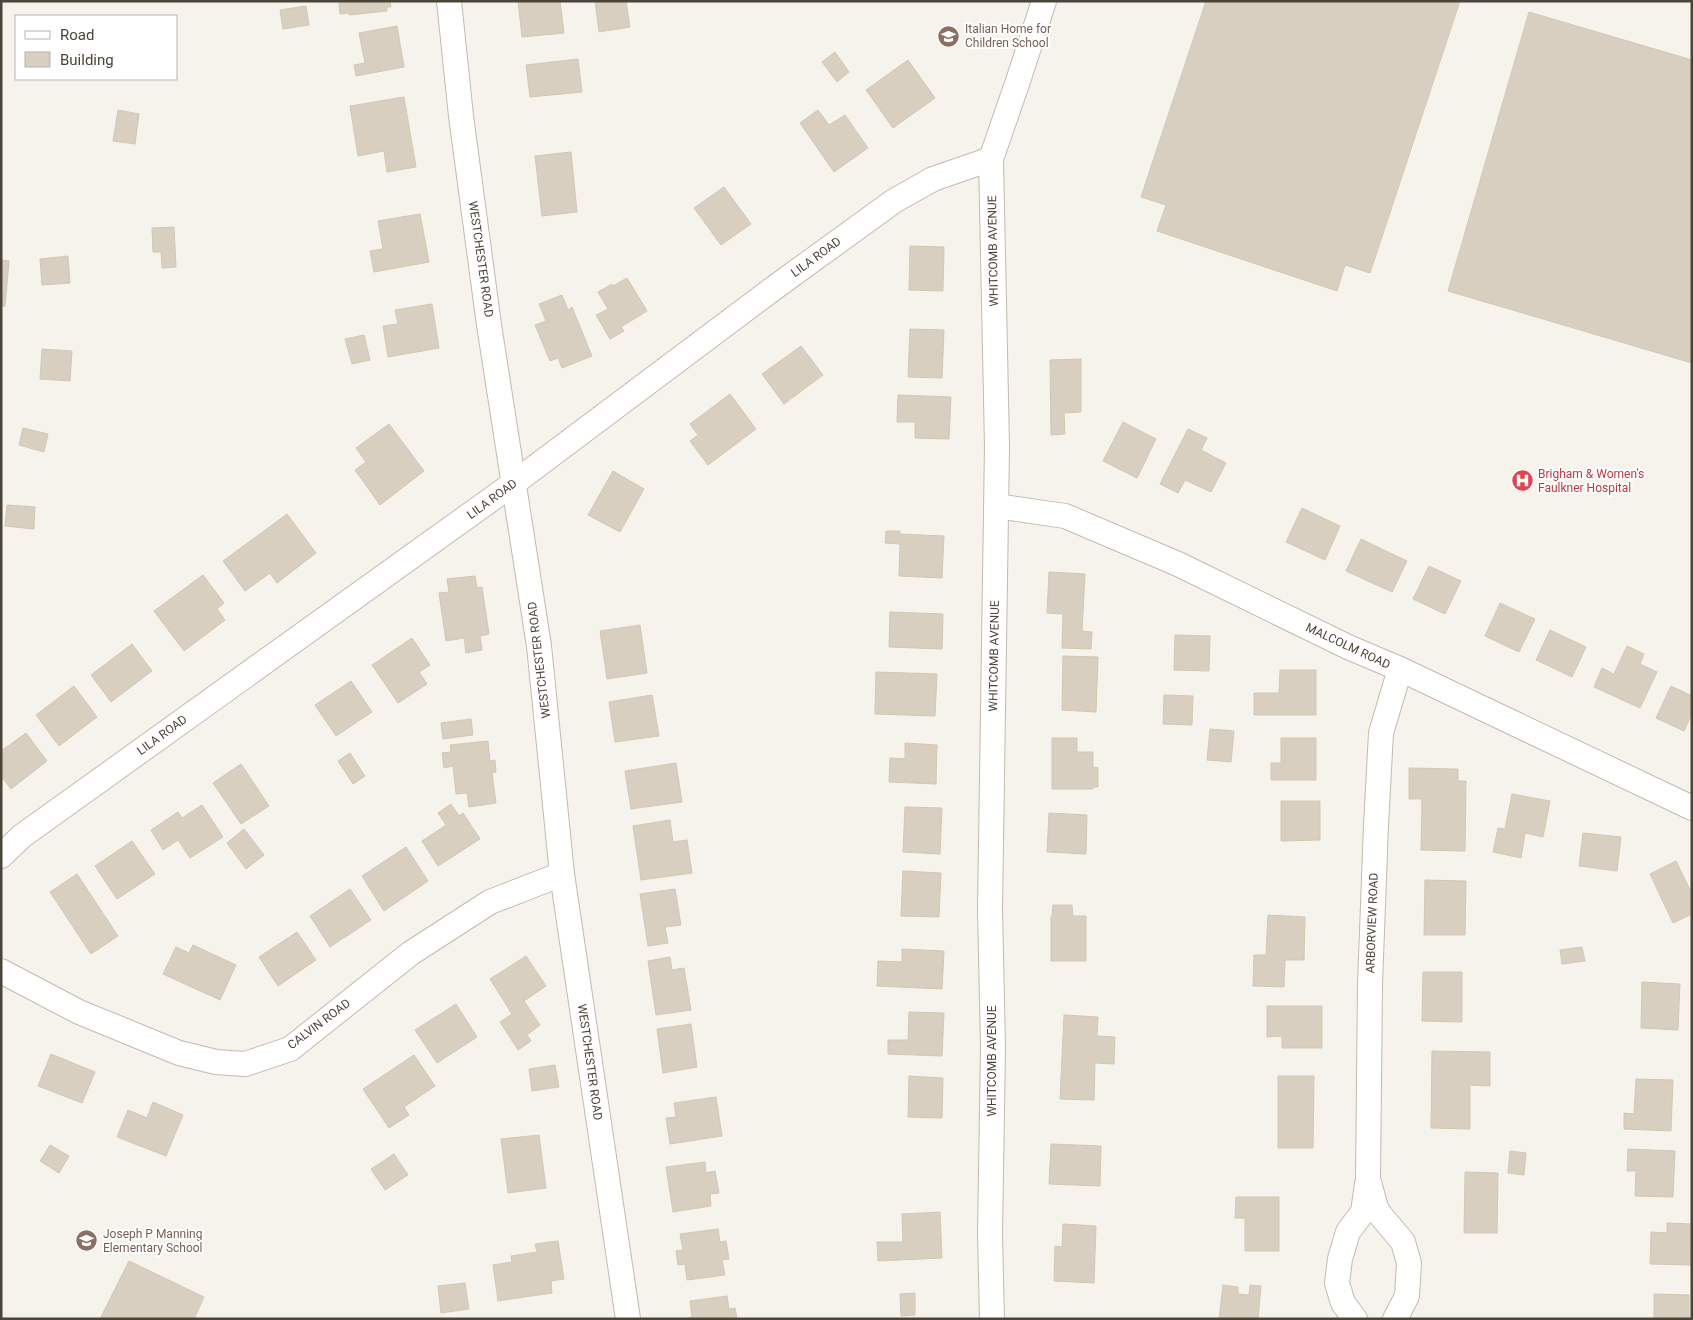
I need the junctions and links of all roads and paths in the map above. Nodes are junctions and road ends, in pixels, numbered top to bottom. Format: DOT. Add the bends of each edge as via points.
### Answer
graph roads {
  1 [pos="449,1"];
  2 [pos="1044,1"];
  3 [pos="991,159"];
  4 [pos="514,483"];
  5 [pos="996,506"];
  6 [pos="1400,669"];
  7 [pos="1692,808"];
  8 [pos="1,856"];
  9 [pos="562,874"];
  10 [pos="1,971"];
  11 [pos="1368,1179"];
  12 [pos="628,1319"];
  13 [pos="992,1319"];
  14 [pos="1354,1319"];
  15 [pos="1395,1319"];
  1 -- 4 [label="street, WESTCHESTER ROAD" via="489,325"];
  2 -- 3 [label="street, WHITCOMB AVENUE"];
  3 -- 4 [label="street, LILA ROAD" via="933,179 894,200"];
  3 -- 5 [label="street, WHITCOMB AVENUE"];
  4 -- 8 [label="street, LILA ROAD" via="22,836"];
  4 -- 9 [label="street, WESTCHESTER ROAD" via="539,646"];
  5 -- 6 [label="street, MALCOLM ROAD" via="1065,516 1178,564"];
  5 -- 13 [label="street, WHITCOMB AVENUE" via="990,909"];
  6 -- 7 [label="street, MALCOLM ROAD"];
  6 -- 11 [label="street, ARBORVIEW ROAD" via="1381,733 1371,974"];
  9 -- 10 [label="street, CALVIN ROAD" via="490,902 411,953 290,1048 246,1064 216,1062 179,1053 79,1012"];
  9 -- 12 [label="street, WESTCHESTER ROAD"];
  11 -- 14 [label="street, ARBORVIEW ROAD" via="1363,1212 1348,1232 1337,1283 1343,1303"];
  11 -- 15 [label="street, ARBORVIEW ROAD" via="1377,1211 1403,1242 1409,1263 1407,1296"];
}
